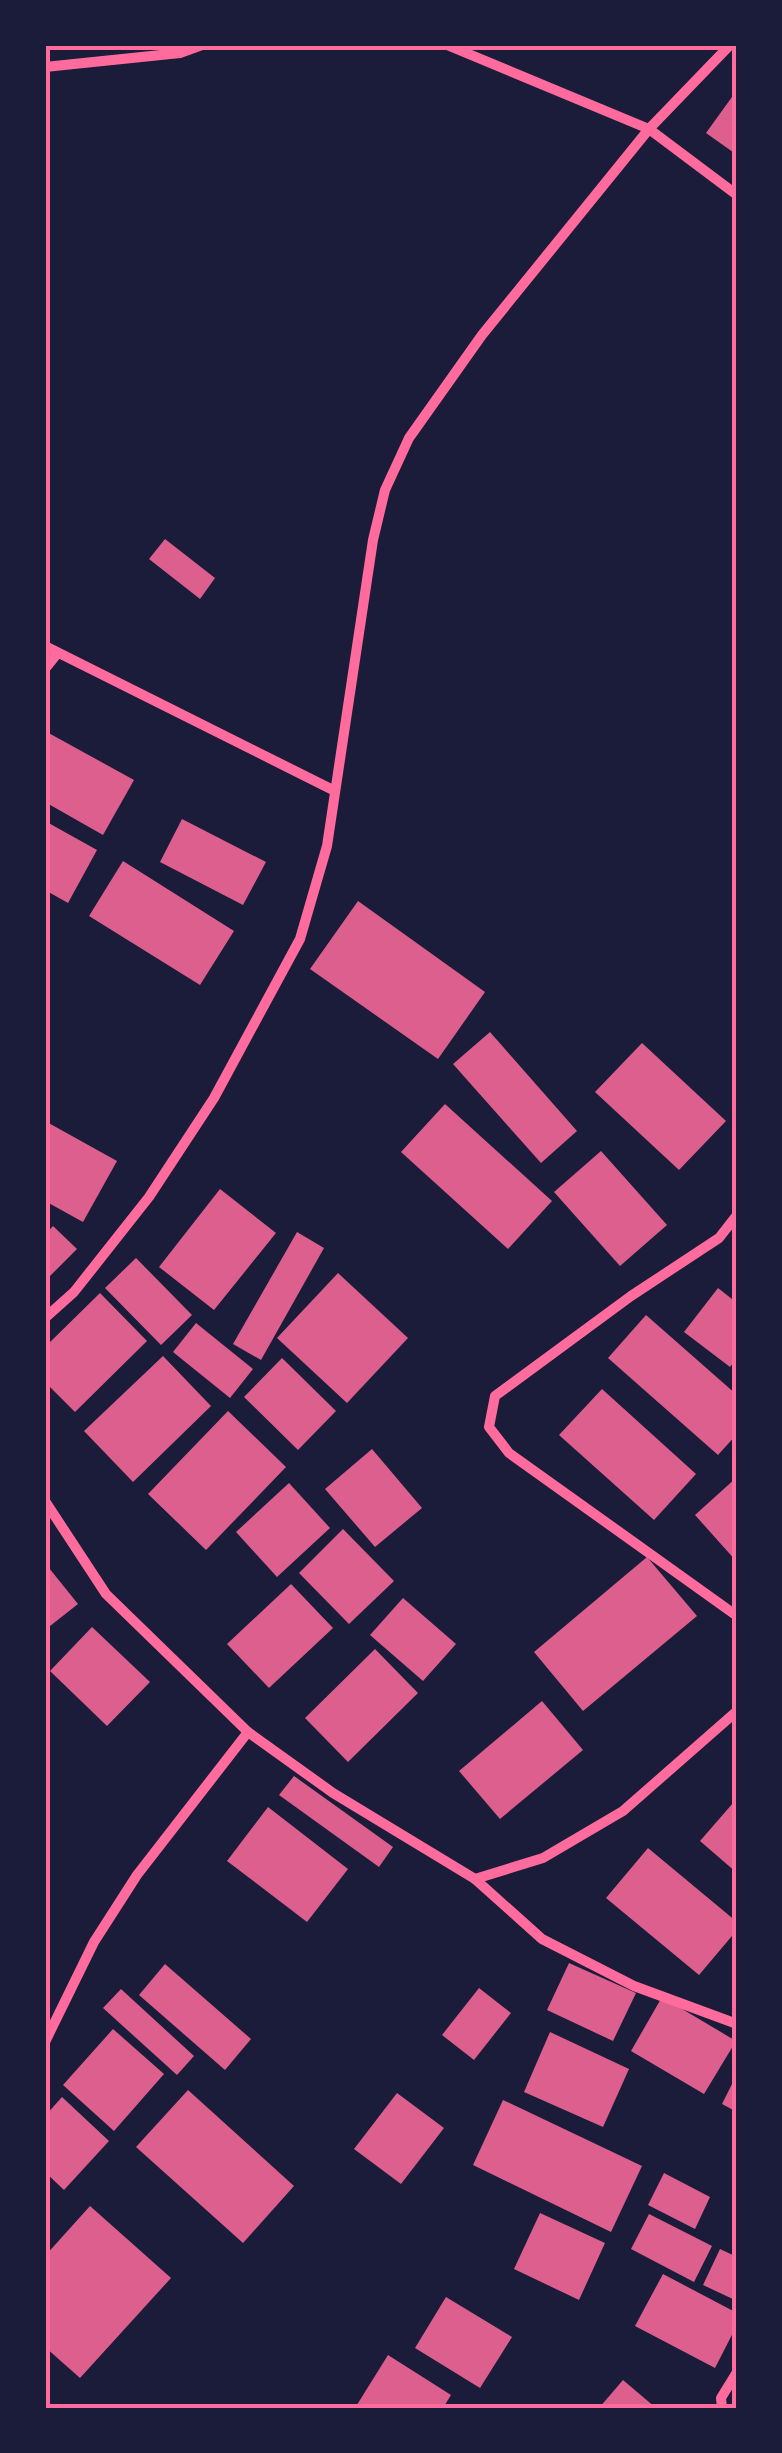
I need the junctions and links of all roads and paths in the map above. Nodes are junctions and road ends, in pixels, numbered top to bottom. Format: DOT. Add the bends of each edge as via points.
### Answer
graph roads {
  1 [pos="202,45"];
  2 [pos="447,45"];
  3 [pos="730,45"];
  4 [pos="45,66"];
  5 [pos="649,129"];
  6 [pos="737,195"];
  7 [pos="45,646"];
  8 [pos="56,654"];
  9 [pos="45,669"];
  10 [pos="335,791"];
  11 [pos="737,1216"];
  12 [pos="45,1318"];
  13 [pos="45,1500"];
  14 [pos="737,1616"];
  15 [pos="737,1712"];
  16 [pos="248,1732"];
  17 [pos="476,1879"];
  18 [pos="737,2024"];
  19 [pos="45,2042"];
  20 [pos="737,2372"];
  21 [pos="722,2408"];
  1 -- 4 [label="street" via="180,53"];
  2 -- 5 [label="street"];
  3 -- 5 [label="street"];
  5 -- 6 [label="street"];
  5 -- 10 [label="street" via="482,335 409,438 372,540"];
  7 -- 8 [label="street"];
  8 -- 9 [label="street"];
  8 -- 10 [label="street"];
  10 -- 12 [label="street" via="300,938 263,1009 149,1197 74,1292"];
  11 -- 14 [label="street" via="719,1238 496,1396 490,1427 509,1453"];
  13 -- 16 [label="street" via="106,1594"];
  15 -- 17 [label="street" via="624,1810 543,1858"];
  16 -- 17 [label="street" via="333,1793"];
  16 -- 19 [label="street" via="137,1875 94,1942"];
  17 -- 18 [label="street" via="542,1939 634,1986"];
  20 -- 21 [label="street"];
}
